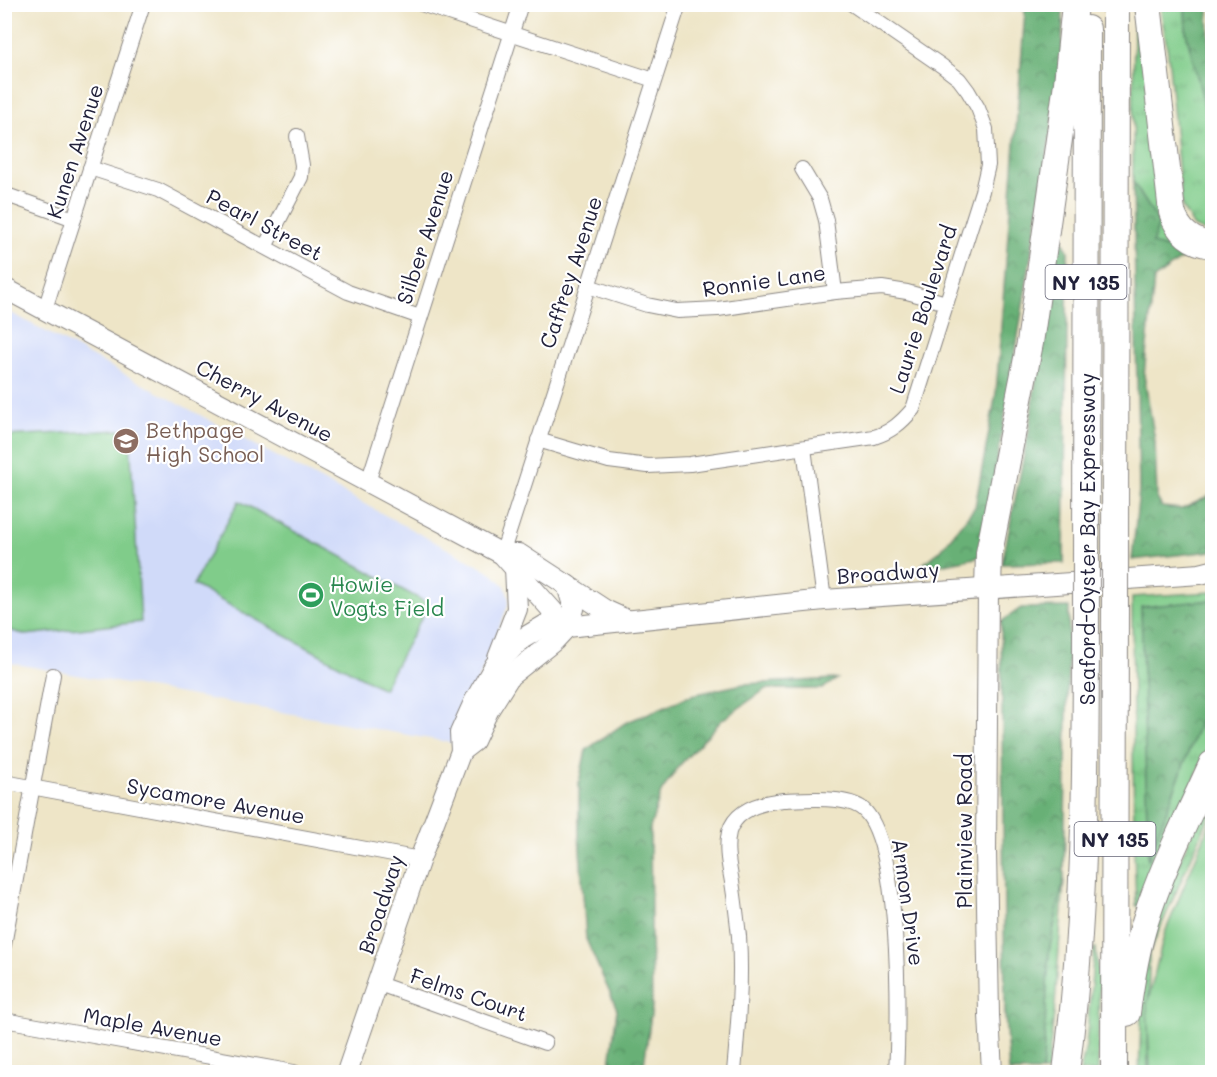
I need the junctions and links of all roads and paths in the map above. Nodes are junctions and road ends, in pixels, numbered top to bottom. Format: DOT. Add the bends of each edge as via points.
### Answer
graph roads {
  1 [pos="143,4"];
  2 [pos="421,4"];
  3 [pos="521,4"];
  4 [pos="679,4"];
  5 [pos="852,4"];
  6 [pos="1074,4"];
  7 [pos="1087,4"];
  8 [pos="1116,4"];
  9 [pos="1148,4"];
  10 [pos="512,34"];
  11 [pos="654,80"];
  12 [pos="297,136"];
  13 [pos="90,168"];
  14 [pos="802,169"];
  15 [pos="4,194"];
  16 [pos="74,219"];
  17 [pos="1212,245"];
  18 [pos="265,247"];
  19 [pos="588,286"];
  20 [pos="4,288"];
  21 [pos="835,292"];
  22 [pos="946,303"];
  23 [pos="45,309"];
  24 [pos="420,317"];
  25 [pos="538,440"];
  26 [pos="804,448"];
  27 [pos="368,482"];
  28 [pos="508,561"];
  29 [pos="1212,571"];
  30 [pos="567,585"];
  31 [pos="988,589"];
  32 [pos="824,600"];
  33 [pos="627,620"];
  34 [pos="567,627"];
  35 [pos="495,665"];
  36 [pos="53,675"];
  37 [pos="461,751"];
  38 [pos="1212,764"];
  39 [pos="4,782"];
  40 [pos="33,788"];
  41 [pos="420,859"];
  42 [pos="4,945"];
  43 [pos="379,984"];
  44 [pos="4,1020"];
  45 [pos="545,1043"];
  46 [pos="294,1072"];
  47 [pos="347,1072"];
  48 [pos="734,1072"];
  49 [pos="896,1072"];
  50 [pos="992,1072"];
  51 [pos="1066,1072"];
  52 [pos="1114,1072"];
  53 [pos="1119,1072"];
  1 -- 13 [label="street, Kunen Avenue"];
  2 -- 10 [label="street"];
  3 -- 10 [label="street, Silber Avenue"];
  4 -- 11 [label="street, Caffrey Avenue"];
  5 -- 22 [label="street, Laurie Boulevard" via="958,79 978,108 986,129 988,165"];
  6 -- 31 [label="highway" via="1066,92 1030,343 989,553"];
  7 -- 51 [label="highway, Seaford-Oyster Bay Expressway / NY 135, bridge" via="1084,862"];
  8 -- 52 [label="highway, Seaford-Oyster Bay Expressway / NY 135, bridge"];
  9 -- 17 [label="highway" via="1174,221 1186,236"];
  10 -- 11 [label="street"];
  10 -- 24 [label="street, Silber Avenue"];
  11 -- 19 [label="street, Caffrey Avenue"];
  12 -- 18 [label="street" via="301,177"];
  13 -- 16 [label="street, Kunen Avenue"];
  13 -- 18 [label="street, Pearl Street" via="158,190"];
  14 -- 21 [label="street" via="820,199 826,220"];
  15 -- 16 [label="street"];
  16 -- 23 [label="street, Kunen Avenue"];
  18 -- 24 [label="street, Pearl Street" via="348,292"];
  19 -- 21 [label="street, Ronnie Lane" via="677,311"];
  19 -- 25 [label="street, Caffrey Avenue"];
  20 -- 23 [label="main road, Cherry Avenue"];
  21 -- 22 [label="street, Ronnie Lane" via="882,288"];
  22 -- 26 [label="street, Laurie Boulevard" via="917,399 903,421 886,434"];
  23 -- 27 [label="main road, Cherry Avenue"];
  24 -- 27 [label="street, Silber Avenue"];
  25 -- 26 [label="street, Laurie Boulevard" via="609,461 648,466"];
  25 -- 28 [label="street, Caffrey Avenue"];
  26 -- 32 [label="street"];
  27 -- 28 [label="main road, Cherry Avenue"];
  28 -- 30 [label="main road, Cherry Avenue" via="519,554"];
  28 -- 34 [label="main road, Cherry Avenue"];
  28 -- 35 [label="main road" via="518,609"];
  29 -- 31 [label="main road, Broadway"];
  30 -- 33 [label="main road, Cherry Avenue"];
  30 -- 34 [label="main road" via="574,609"];
  31 -- 32 [label="main road, Broadway"];
  31 -- 50 [label="main road, Plainview Road" via="986,851"];
  32 -- 33 [label="main road, Broadway"];
  33 -- 34 [label="main road, Broadway"];
  34 -- 35 [label="main road, Broadway" via="547,624 522,639"];
  34 -- 37 [label="main road, Broadway" via="510,676 474,741"];
  35 -- 37 [label="main road, Broadway" via="460,733"];
  36 -- 40 [label="street"];
  37 -- 41 [label="main road, Broadway"];
  38 -- 53 [label="highway" via="1146,919 1132,979"];
  39 -- 40 [label="street, Sycamore Avenue"];
  40 -- 41 [label="street, Sycamore Avenue"];
  40 -- 42 [label="street"];
  41 -- 43 [label="main road, Broadway"];
  43 -- 45 [label="street, Felms Court"];
  43 -- 47 [label="main road, Broadway"];
  44 -- 46 [label="street, Maple Avenue"];
  48 -- 49 [label="street, Armon Drive" via="739,1024 739,937 727,843 730,832 748,809 784,800 849,801 862,808 878,831 899,980"];
}
